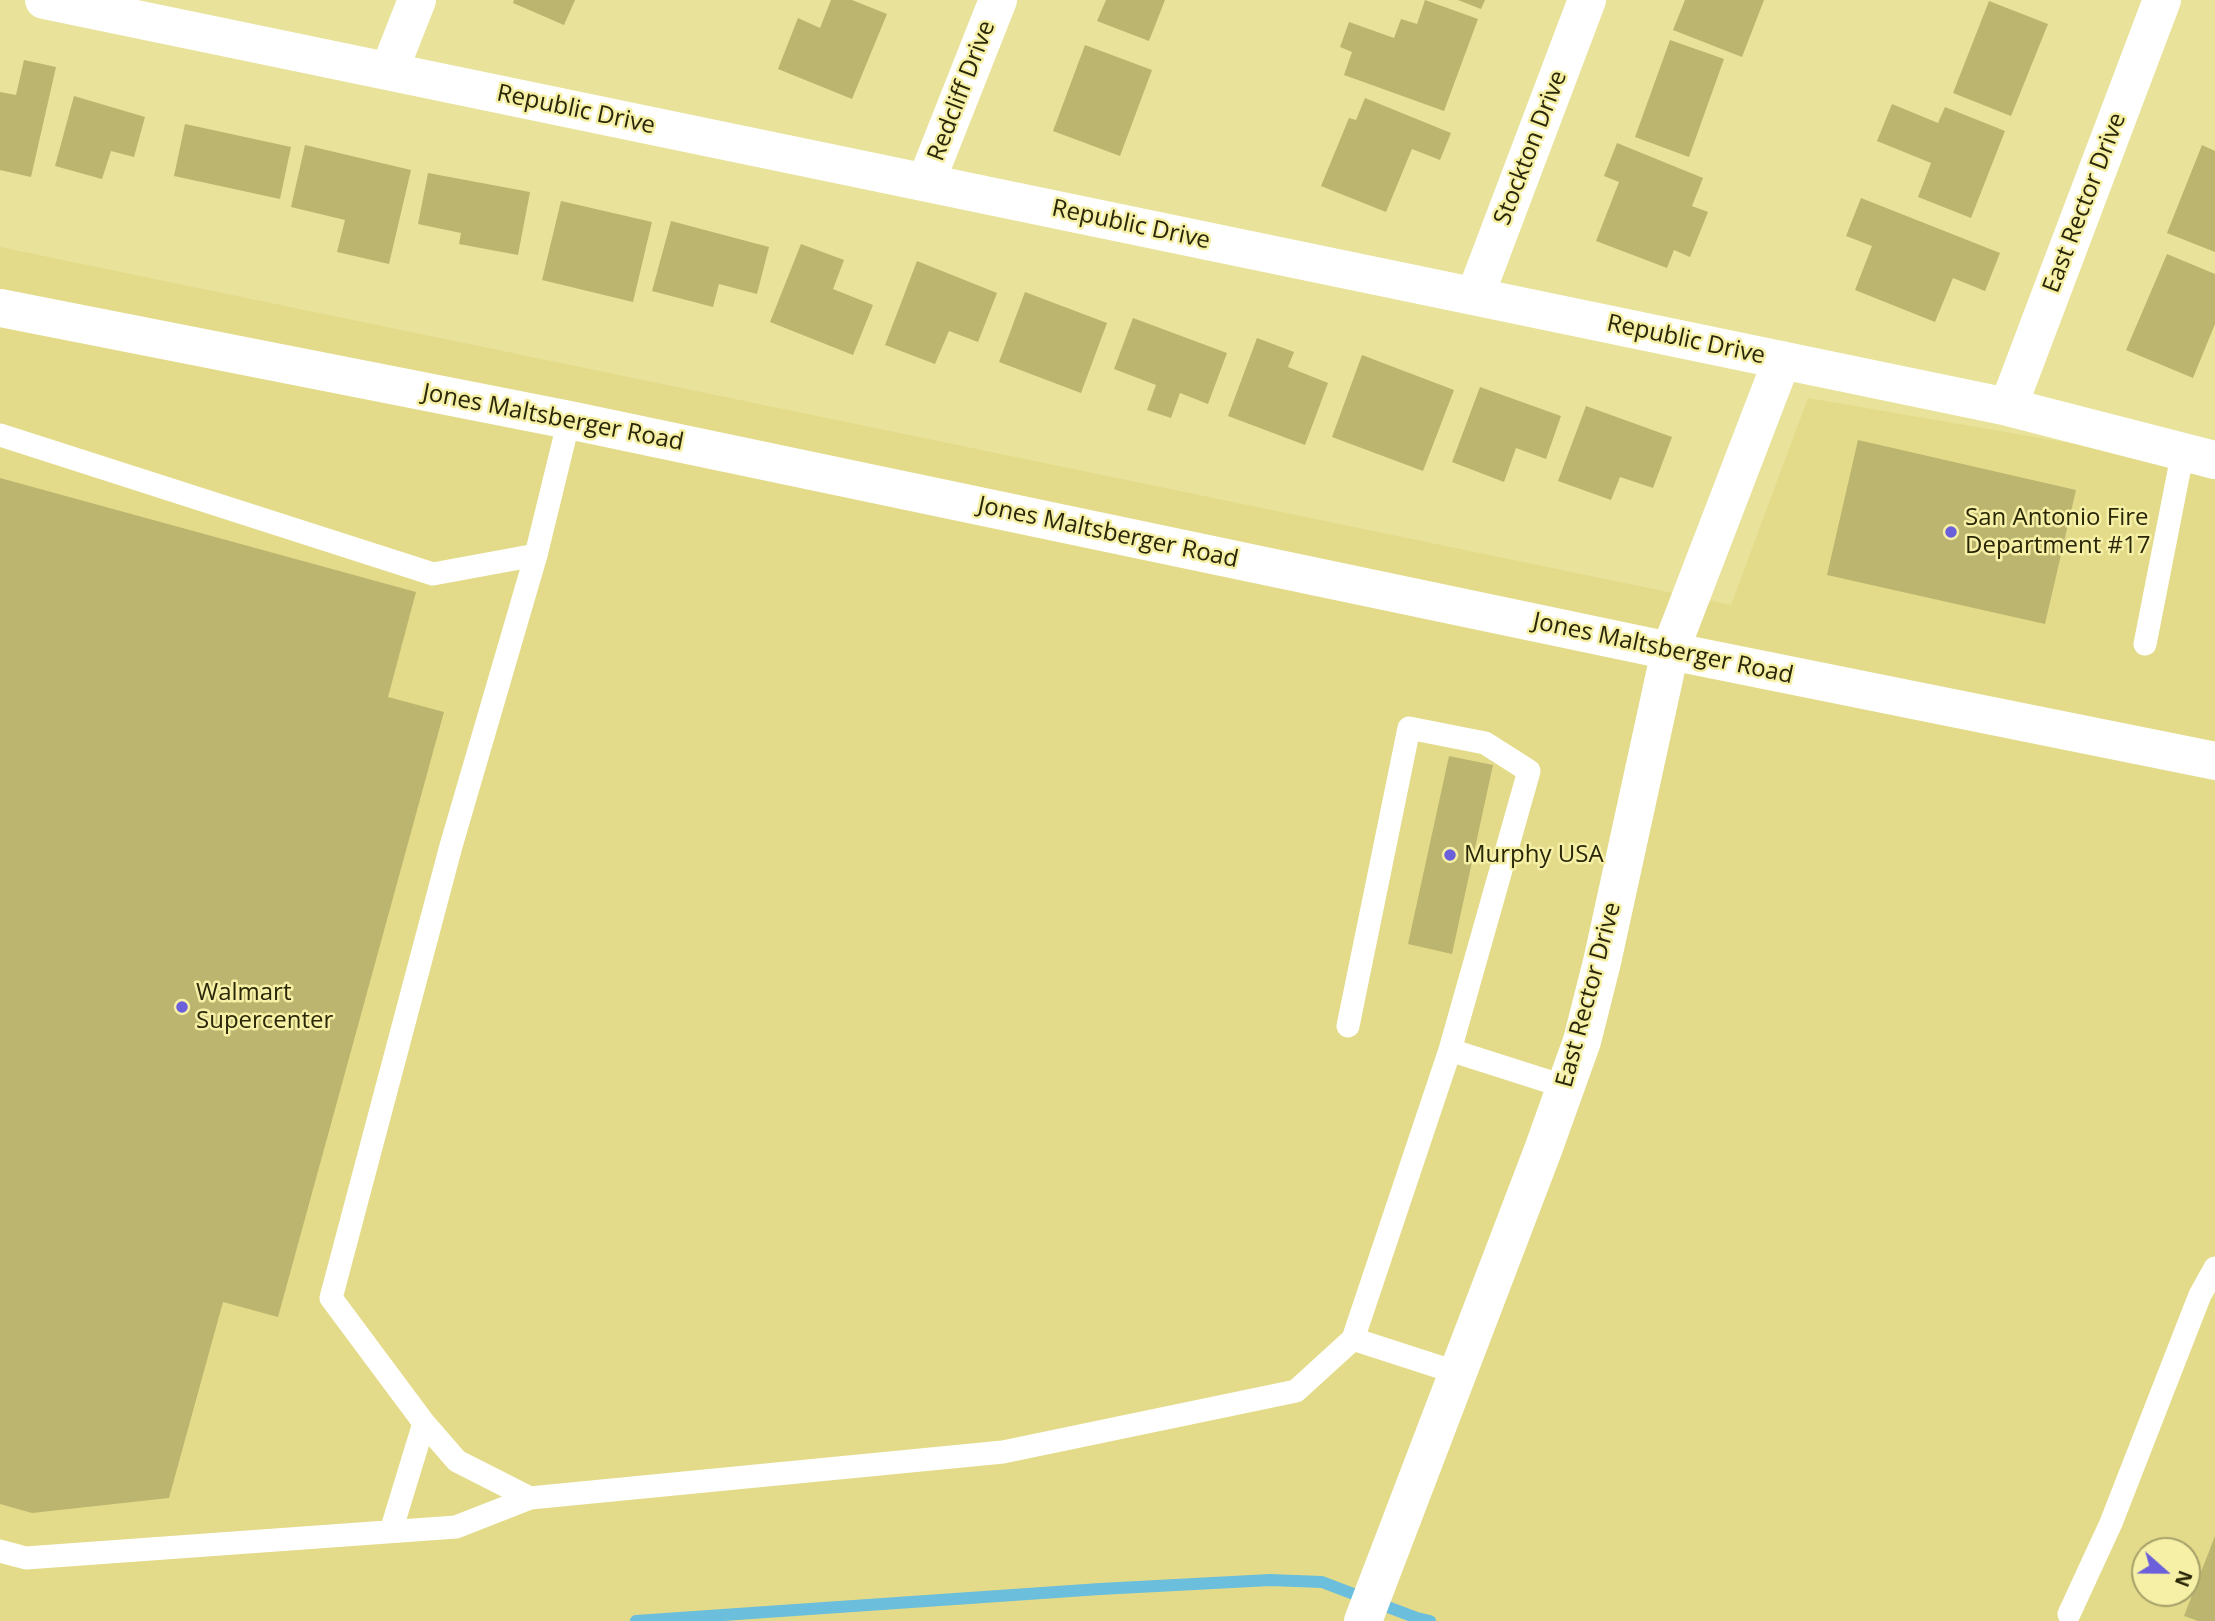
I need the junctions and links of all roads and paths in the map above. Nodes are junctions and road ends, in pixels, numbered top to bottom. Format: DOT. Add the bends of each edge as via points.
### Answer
graph roads {
  1 [pos="44,0"];
  2 [pos="417,0"];
  3 [pos="998,0"];
  4 [pos="1587,0"];
  5 [pos="2162,0"];
  6 [pos="389,71"];
  7 [pos="926,182"];
  8 [pos="1475,296"];
  9 [pos="0,308"];
  10 [pos="1782,360"];
  11 [pos="2008,407"];
  12 [pos="569,420"];
  13 [pos="0,435"];
  14 [pos="2199,456"];
  15 [pos="536,555"];
  16 [pos="2145,644"];
  17 [pos="1670,651"];
  18 [pos="2215,761"];
  19 [pos="1348,1026"];
  20 [pos="1450,1050"];
  21 [pos="1566,1087"];
  22 [pos="2215,1268"];
  23 [pos="1353,1339"];
  24 [pos="1458,1373"];
  25 [pos="424,1423"];
  26 [pos="530,1498"];
  27 [pos="391,1531"];
  28 [pos="0,1551"];
  29 [pos="2069,1615"];
  30 [pos="1363,1621"];
  1 -- 6 [label="street, Republic Drive"];
  2 -- 6 [label="street"];
  3 -- 7 [label="street, Redcliff Drive"];
  4 -- 8 [label="street, Stockton Drive"];
  5 -- 11 [label="street, East Rector Drive"];
  6 -- 7 [label="street, Republic Drive"];
  7 -- 8 [label="street, Republic Drive"];
  8 -- 10 [label="street, Republic Drive"];
  9 -- 12 [label="street, Jones Maltsberger Road"];
  10 -- 11 [label="street, Republic Drive"];
  10 -- 17 [label="street, East Rector Drive"];
  11 -- 14 [label="street, Republic Drive"];
  12 -- 15 [label="lane"];
  12 -- 17 [label="street, Jones Maltsberger Road"];
  13 -- 15 [label="lane" via="433,574"];
  14 -- 16 [label="lane"];
  15 -- 25 [label="lane" via="451,846 331,1298"];
  17 -- 18 [label="street, Jones Maltsberger Road"];
  17 -- 21 [label="street, East Rector Drive" via="1602,962"];
  19 -- 20 [label="lane" via="1409,728 1485,743 1529,771"];
  20 -- 21 [label="lane"];
  20 -- 23 [label="lane"];
  21 -- 24 [label="street, East Rector Drive"];
  22 -- 29 [label="lane"];
  23 -- 24 [label="lane"];
  23 -- 26 [label="lane" via="1296,1391 1003,1452"];
  24 -- 30 [label="street, East Rector Drive"];
  25 -- 26 [label="lane" via="457,1461"];
  25 -- 27 [label="lane"];
  26 -- 27 [label="lane" via="456,1527"];
  27 -- 28 [label="lane" via="26,1558"];
}
